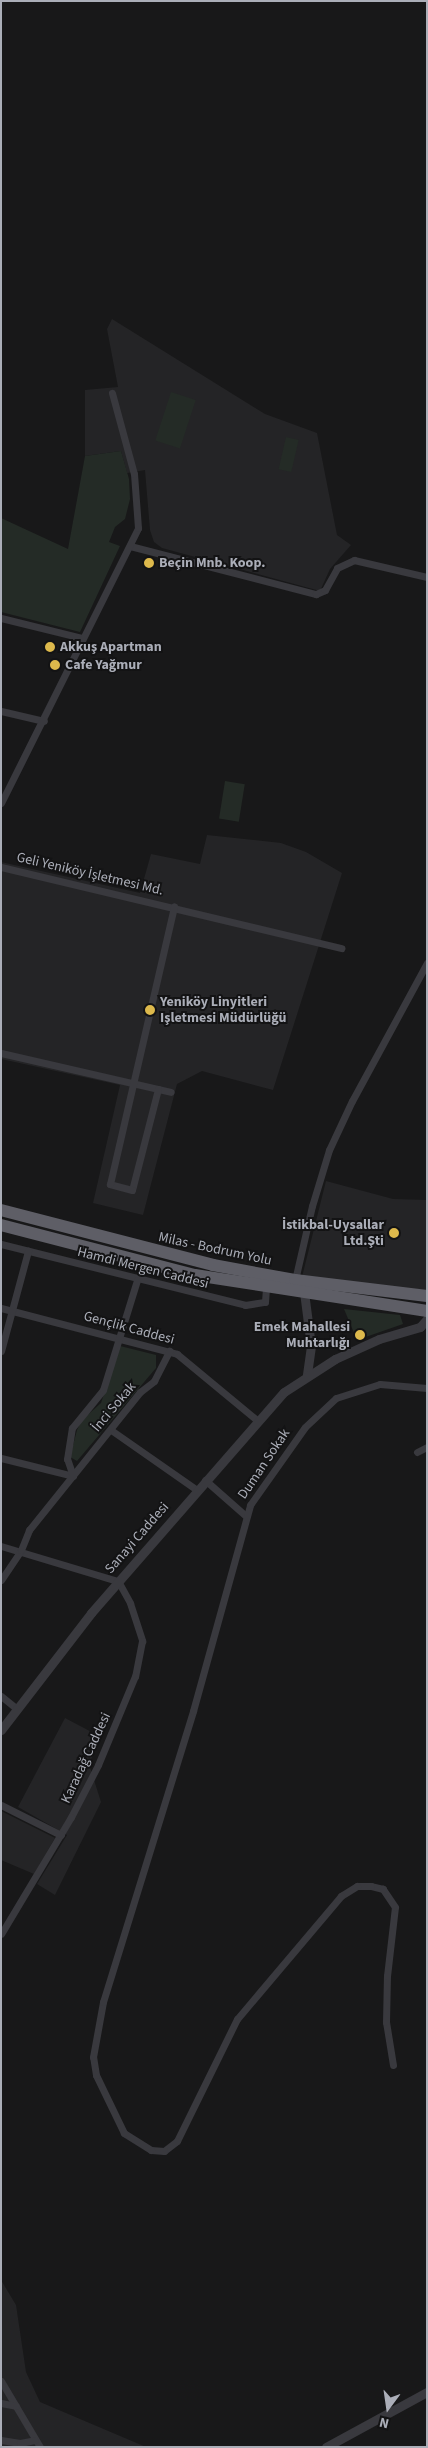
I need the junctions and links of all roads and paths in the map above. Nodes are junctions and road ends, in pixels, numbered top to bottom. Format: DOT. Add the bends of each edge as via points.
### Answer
graph roads {
  1 [pos="112,393"];
  2 [pos="130,546"];
  3 [pos="427,577"];
  4 [pos="1,618"];
  5 [pos="82,638"];
  6 [pos="1,711"];
  7 [pos="44,721"];
  8 [pos="1,803"];
  9 [pos="1,867"];
  10 [pos="174,906"];
  11 [pos="342,948"];
  12 [pos="427,963"];
  13 [pos="1,1053"];
  14 [pos="132,1084"];
  15 [pos="158,1089"];
  16 [pos="171,1092"];
  17 [pos="1,1210"];
  18 [pos="1,1225"];
  19 [pos="1,1244"];
  20 [pos="28,1251"];
  21 [pos="137,1280"];
  22 [pos="295,1280"];
  23 [pos="266,1288"];
  24 [pos="304,1292"];
  25 [pos="427,1296"];
  26 [pos="1,1308"];
  27 [pos="12,1310"];
  28 [pos="427,1312"];
  29 [pos="427,1319"];
  30 [pos="120,1337"];
  31 [pos="1,1351"];
  32 [pos="169,1351"];
  33 [pos="307,1375"];
  34 [pos="427,1388"];
  35 [pos="258,1421"];
  36 [pos="111,1430"];
  37 [pos="427,1447"];
  38 [pos="416,1452"];
  39 [pos="1,1458"];
  40 [pos="73,1476"];
  41 [pos="206,1480"];
  42 [pos="197,1490"];
  43 [pos="246,1516"];
  44 [pos="1,1546"];
  45 [pos="21,1550"];
  46 [pos="1,1580"];
  47 [pos="118,1580"];
  48 [pos="1,1696"];
  49 [pos="17,1708"];
  50 [pos="1,1730"];
  51 [pos="1,1805"];
  52 [pos="61,1835"];
  53 [pos="1,1934"];
  54 [pos="393,2065"];
  55 [pos="1,2382"];
  56 [pos="427,2392"];
  57 [pos="1,2403"];
  58 [pos="16,2406"];
  59 [pos="1,2440"];
  60 [pos="35,2440"];
  61 [pos="40,2447"];
  62 [pos="326,2447"];
  1 -- 2 [label="street" via="135,478 138,528"];
  2 -- 3 [label="street" via="316,594 325,590 337,568 354,560"];
  2 -- 5 [label="street"];
  4 -- 5 [label="street"];
  5 -- 7 [label="street"];
  6 -- 7 [label="street"];
  7 -- 8 [label="street"];
  9 -- 10 [label="street, Geli Yeniköy İşletmesi Md."];
  10 -- 11 [label="street, Geli Yeniköy İşletmesi Md."];
  10 -- 14 [label="street, Geli Yeniköy İşletmesi Md."];
  12 -- 22 [label="street" via="329,1150"];
  13 -- 14 [label="street"];
  14 -- 15 [label="street"];
  14 -- 15 [label="street, Geli Yeniköy İşletmesi Md." via="110,1184 132,1190"];
  15 -- 16 [label="street"];
  17 -- 22 [label="highway, Milas - Bodrum Yolu" via="170,1256"];
  18 -- 23 [label="highway, Milas - Bodrum Yolu" via="186,1273"];
  19 -- 20 [label="street, Hamdi Mergen Caddesi"];
  20 -- 21 [label="street, Hamdi Mergen Caddesi"];
  20 -- 27 [label="street"];
  21 -- 23 [label="street, Hamdi Mergen Caddesi" via="254,1306 265,1302"];
  21 -- 30 [label="street, İnci Sokak"];
  22 -- 25 [label="highway, Milas - Bodrum Yolu"];
  23 -- 24 [label="highway, Milas - Bodrum Yolu"];
  24 -- 28 [label="highway, Milas - Bodrum Yolu"];
  24 -- 33 [label="street" via="311,1346"];
  26 -- 27 [label="street, Gençlik Caddesi"];
  27 -- 30 [label="street, Gençlik Caddesi"];
  27 -- 31 [label="street"];
  29 -- 33 [label="street, Sanayi Caddesi" via="420,1327 366,1344"];
  30 -- 32 [label="street, Gençlik Caddesi"];
  30 -- 40 [label="street, İnci Sokak" via="101,1396 72,1428 67,1458"];
  32 -- 35 [label="street, Gençlik Caddesi" via="192,1364"];
  32 -- 36 [label="street, İnci Sokak" via="154,1381 140,1392"];
  33 -- 35 [label="street, Sanayi Caddesi" via="284,1392"];
  34 -- 43 [label="street, Duman Sokak" via="380,1384 329,1402 305,1427 266,1480"];
  35 -- 41 [label="street, Sanayi Caddesi"];
  36 -- 40 [label="street, İnci Sokak"];
  36 -- 42 [label="street"];
  37 -- 38 [label="street"];
  39 -- 40 [label="street"];
  40 -- 45 [label="street, İnci Sokak" via="29,1530"];
  41 -- 42 [label="street, Sanayi Caddesi"];
  41 -- 43 [label="street"];
  42 -- 47 [label="street, Sanayi Caddesi"];
  43 -- 54 [label="street, Duman Sokak" via="194,1711 103,2002 94,2042 96,2075 124,2133 151,2150 164,2151 177,2140 237,2019 341,1896 357,1886 382,1889 395,1907 387,1976 386,2022"];
  44 -- 45 [label="street"];
  45 -- 46 [label="street, İnci Sokak"];
  45 -- 47 [label="street"];
  47 -- 49 [label="street, Sanayi Caddesi"];
  47 -- 52 [label="street, Karadağ Caddesi" via="141,1633 140,1656 101,1757"];
  48 -- 49 [label="street"];
  49 -- 50 [label="street, Sanayi Caddesi"];
  51 -- 52 [label="street"];
  52 -- 53 [label="street, Karadağ Caddesi"];
  55 -- 58 [label="street"];
  56 -- 62 [label="street"];
  57 -- 58 [label="street"];
  58 -- 60 [label="street"];
  59 -- 60 [label="street" via="20,2443"];
  60 -- 61 [label="street"];
}
